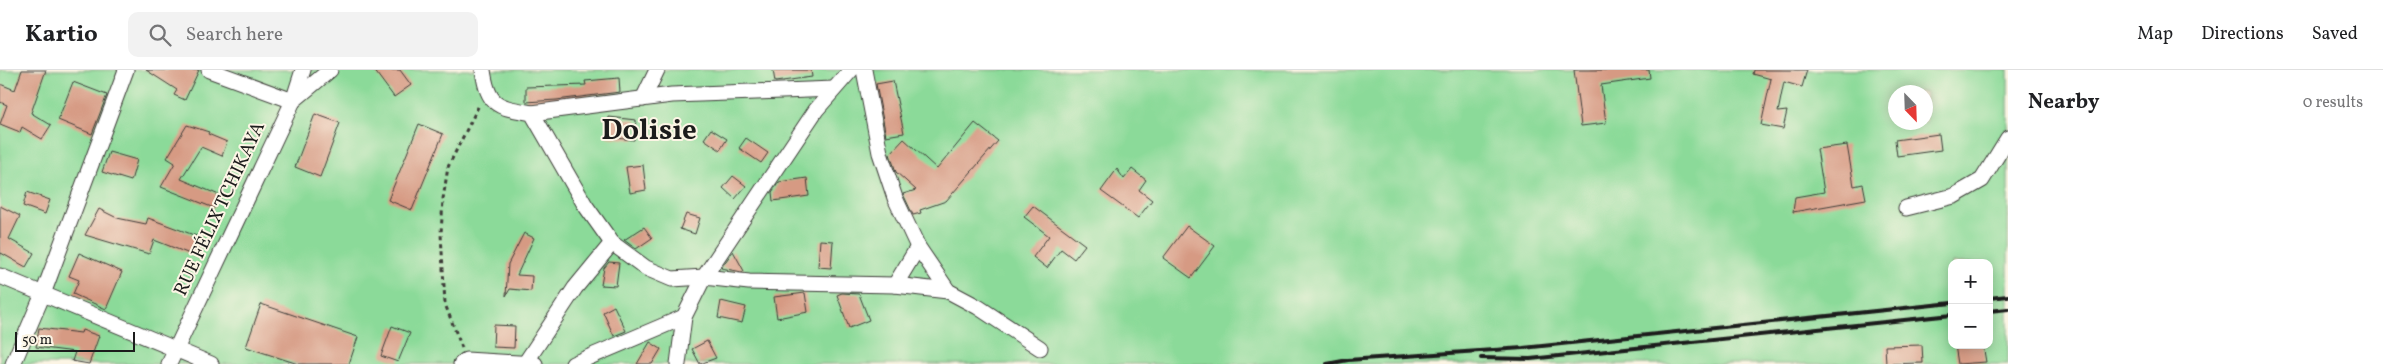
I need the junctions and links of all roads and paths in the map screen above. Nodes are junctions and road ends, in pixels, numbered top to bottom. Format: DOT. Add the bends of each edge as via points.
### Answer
graph roads {
  1 [pos="126,70"];
  2 [pos="209,70"];
  3 [pos="303,70"];
  4 [pos="330,70"];
  5 [pos="483,70"];
  6 [pos="657,70"];
  7 [pos="851,70"];
  8 [pos="864,70"];
  9 [pos="834,89"];
  10 [pos="487,91"];
  11 [pos="643,99"];
  12 [pos="293,101"];
  13 [pos="532,113"];
  14 [pos="2008,138"];
  15 [pos="1906,208"];
  16 [pos="612,243"];
  17 [pos="918,247"];
  18 [pos="0,276"];
  19 [pos="704,278"];
  20 [pos="896,285"];
  21 [pos="948,291"];
  22 [pos="43,294"];
  23 [pos="684,317"];
  24 [pos="1040,348"];
  25 [pos="172,357"];
  26 [pos="464,362"];
  27 [pos="531,363"];
  28 [pos="13,364"];
  29 [pos="211,364"];
  30 [pos="573,364"];
  31 [pos="678,364"];
  1 -- 22 [label="street"];
  2 -- 12 [label="street"];
  3 -- 12 [label="street, RUE FÉLIX TCHIKAYA"];
  4 -- 12 [label="street"];
  5 -- 10 [label="street"];
  6 -- 11 [label="street"];
  7 -- 9 [label="street"];
  8 -- 17 [label="street" via="880,153 895,198"];
  9 -- 11 [label="street"];
  9 -- 19 [label="street" via="816,110"];
  10 -- 13 [label="street" via="503,108"];
  10 -- 26 [label="path" via="448,167 443,199 441,234 445,304"];
  11 -- 13 [label="street"];
  12 -- 25 [label="street, RUE FÉLIX TCHIKAYA"];
  13 -- 16 [label="street" via="585,205"];
  14 -- 15 [label="street" via="1982,180 1954,196"];
  16 -- 19 [label="street" via="646,268 672,279"];
  16 -- 27 [label="street" via="575,288"];
  17 -- 20 [label="street"];
  17 -- 21 [label="street"];
  18 -- 22 [label="street"];
  19 -- 20 [label="street"];
  19 -- 23 [label="street"];
  20 -- 21 [label="street"];
  21 -- 24 [label="street"];
  22 -- 25 [label="street"];
  22 -- 28 [label="street"];
  23 -- 30 [label="street"];
  23 -- 31 [label="street"];
  25 -- 29 [label="street"];
  26 -- 27 [label="street"];
}
